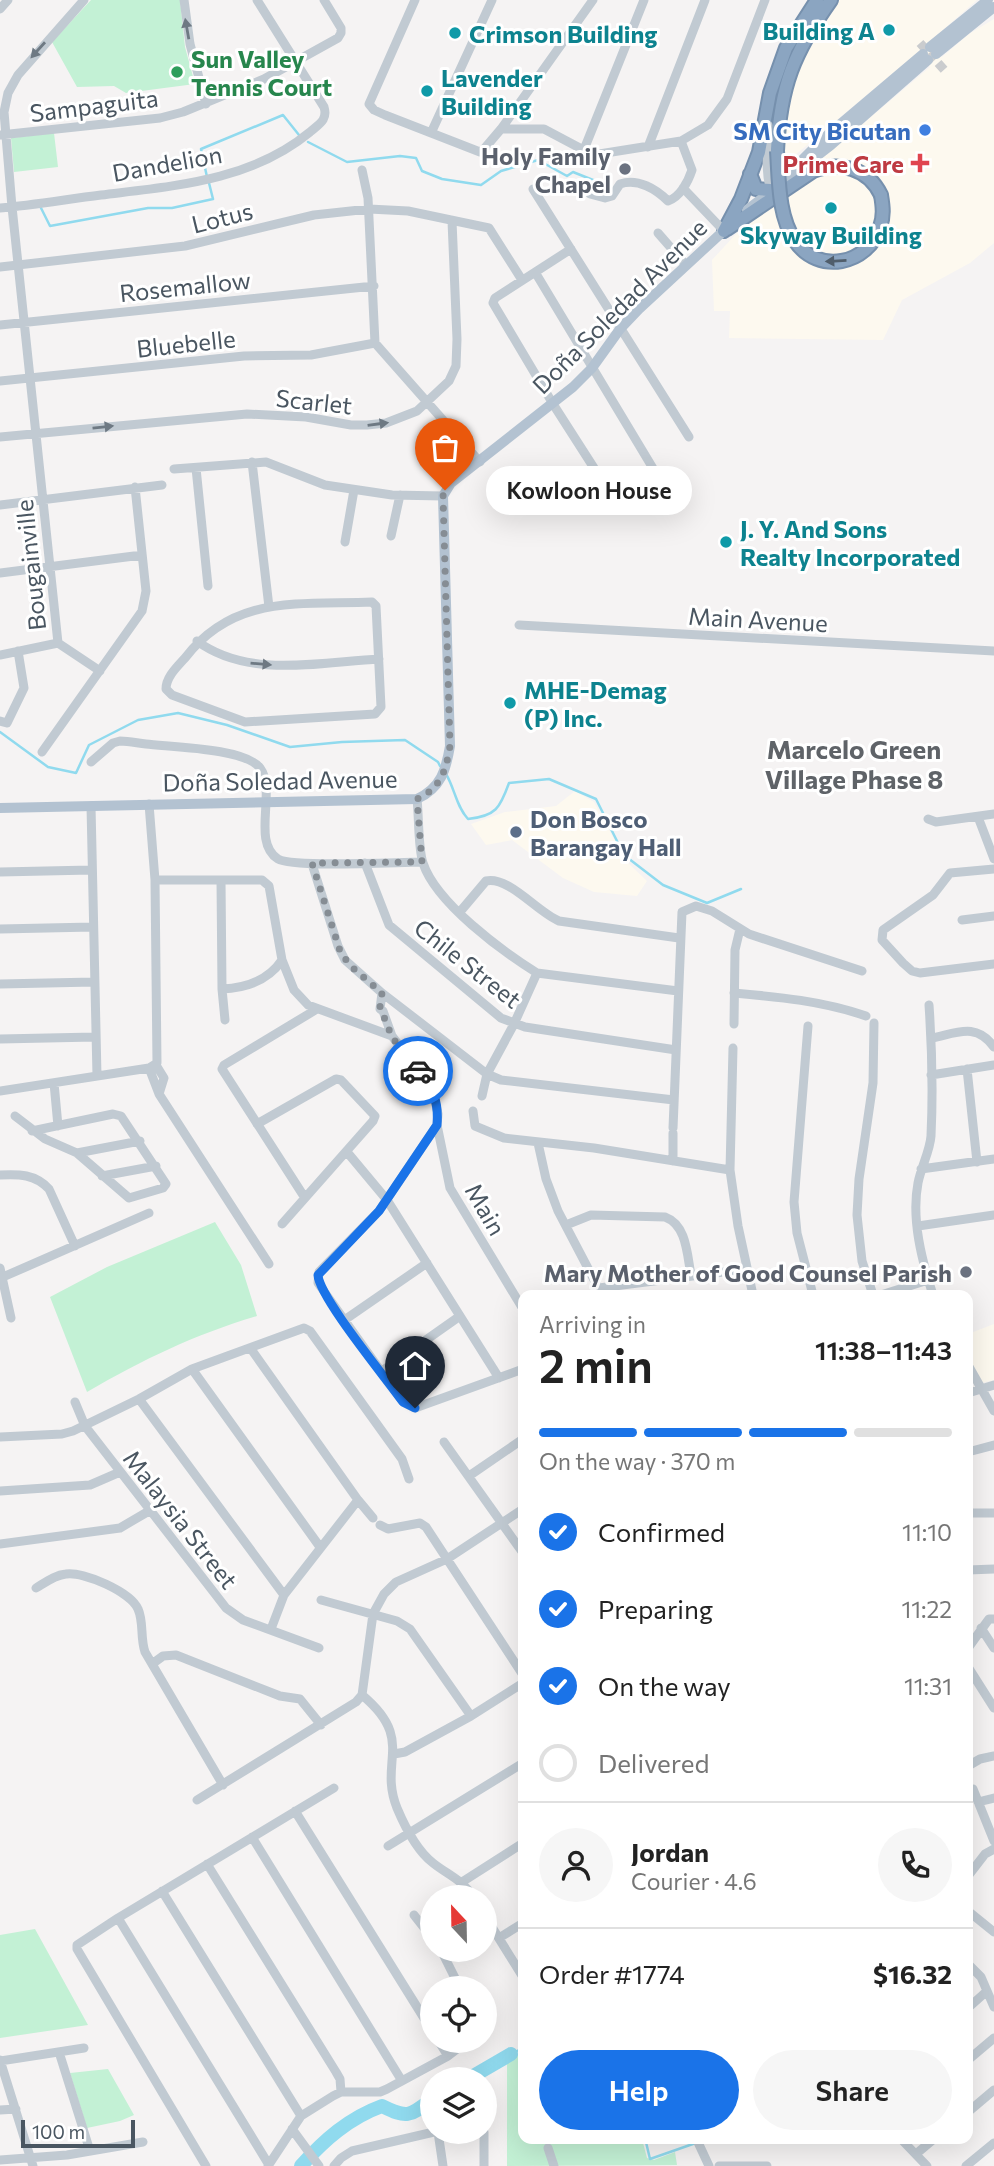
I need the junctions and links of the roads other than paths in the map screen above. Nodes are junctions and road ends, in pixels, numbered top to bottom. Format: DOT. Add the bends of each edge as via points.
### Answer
graph roads {
  1 [pos="8,0"];
  2 [pos="84,0"];
  3 [pos="184,0"];
  4 [pos="257,0"];
  5 [pos="324,0"];
  6 [pos="415,0"];
  7 [pos="492,0"];
  8 [pos="593,0"];
  9 [pos="644,0"];
  10 [pos="705,0"];
  11 [pos="765,0"];
  12 [pos="817,0"];
  13 [pos="823,0"];
  14 [pos="831,0"];
  15 [pos="988,0"];
  16 [pos="994,7"];
  17 [pos="0,9"];
  18 [pos="929,54"];
  19 [pos="295,64"];
  20 [pos="205,104"];
  21 [pos="501,129"];
  22 [pos="431,133"];
  23 [pos="3,135"];
  24 [pos="681,141"];
  25 [pos="648,147"];
  26 [pos="583,152"];
  27 [pos="362,170"];
  28 [pos="751,173"];
  29 [pos="683,188"];
  30 [pos="533,189"];
  31 [pos="774,190"];
  32 [pos="590,194"];
  33 [pos="12,207"];
  34 [pos="0,208"];
  35 [pos="369,209"];
  36 [pos="452,221"];
  37 [pos="724,231"];
  38 [pos="658,233"];
  39 [pos="571,249"];
  40 [pos="19,265"];
  41 [pos="686,265"];
  42 [pos="0,267"];
  43 [pos="535,272"];
  44 [pos="522,280"];
  45 [pos="374,286"];
  46 [pos="24,322"];
  47 [pos="0,325"];
  48 [pos="620,330"];
  49 [pos="375,343"];
  50 [pos="592,368"];
  51 [pos="29,379"];
  52 [pos="0,381"];
  53 [pos="429,403"];
  54 [pos="552,404"];
  55 [pos="35,434"];
  56 [pos="0,438"];
  57 [pos="690,438"];
  58 [pos="252,462"];
  59 [pos="480,462"];
  60 [pos="196,468"];
  61 [pos="594,468"];
  62 [pos="174,469"];
  63 [pos="654,470"];
  64 [pos="162,485"];
  65 [pos="135,488"];
  66 [pos="354,491"];
  67 [pos="400,495"];
  68 [pos="443,496"];
  69 [pos="42,499"];
  70 [pos="0,505"];
  71 [pos="391,536"];
  72 [pos="345,542"];
  73 [pos="142,555"];
  74 [pos="49,567"];
  75 [pos="0,573"];
  76 [pos="208,586"];
  77 [pos="269,607"];
  78 [pos="519,625"];
  79 [pos="197,641"];
  80 [pos="58,643"];
  81 [pos="18,651"];
  82 [pos="994,652"];
  83 [pos="0,655"];
  84 [pos="379,659"];
  85 [pos="100,671"];
  86 [pos="0,721"];
  87 [pos="42,752"];
  88 [pos="91,762"];
  89 [pos="417,799"];
  90 [pos="265,801"];
  91 [pos="149,804"];
  92 [pos="91,806"];
  93 [pos="0,808"];
  94 [pos="994,814"];
  95 [pos="978,817"];
  96 [pos="928,819"];
  97 [pos="994,859"];
  98 [pos="422,862"];
  99 [pos="312,863"];
  100 [pos="365,863"];
  101 [pos="994,869"];
  102 [pos="92,870"];
  103 [pos="0,872"];
  104 [pos="155,880"];
  105 [pos="220,880"];
  106 [pos="459,913"];
  107 [pos="994,916"];
  108 [pos="962,920"];
  109 [pos="93,927"];
  110 [pos="0,929"];
  111 [pos="740,929"];
  112 [pos="679,938"];
  113 [pos="282,960"];
  114 [pos="994,964"];
  115 [pos="862,971"];
  116 [pos="537,973"];
  117 [pos="94,982"];
  118 [pos="0,984"];
  119 [pos="222,989"];
  120 [pos="678,991"];
  121 [pos="734,993"];
  122 [pos="382,1002"];
  123 [pos="929,1005"];
  124 [pos="317,1009"];
  125 [pos="225,1020"];
  126 [pos="514,1024"];
  127 [pos="734,1024"];
  128 [pos="808,1026"];
  129 [pos="95,1037"];
  130 [pos="392,1037"];
  131 [pos="932,1038"];
  132 [pos="0,1039"];
  133 [pos="994,1047"];
  134 [pos="733,1048"];
  135 [pos="676,1050"];
  136 [pos="154,1065"];
  137 [pos="994,1065"];
  138 [pos="967,1069"];
  139 [pos="486,1074"];
  140 [pos="931,1075"];
  141 [pos="97,1076"];
  142 [pos="54,1083"];
  143 [pos="0,1091"];
  144 [pos="482,1096"];
  145 [pos="674,1100"];
  146 [pos="473,1111"];
  147 [pos="15,1116"];
  148 [pos="257,1124"];
  149 [pos="437,1125"];
  150 [pos="58,1126"];
  151 [pos="32,1131"];
  152 [pos="140,1142"];
  153 [pos="538,1143"];
  154 [pos="346,1152"];
  155 [pos="77,1153"];
  156 [pos="994,1159"];
  157 [pos="673,1161"];
  158 [pos="978,1161"];
  159 [pos="156,1166"];
  160 [pos="921,1169"];
  161 [pos="730,1170"];
  162 [pos="0,1175"];
  163 [pos="102,1176"];
  164 [pos="305,1198"];
  165 [pos="387,1200"];
  166 [pos="149,1213"];
  167 [pos="994,1215"];
  168 [pos="282,1224"];
  169 [pos="566,1225"];
  170 [pos="918,1226"];
  171 [pos="75,1246"];
  172 [pos="427,1263"];
  173 [pos="270,1264"];
  174 [pos="747,1269"];
  175 [pos="2,1273"];
  176 [pos="691,1275"];
  177 [pos="928,1280"];
  178 [pos="600,1290"];
  179 [pos="607,1290"];
  180 [pos="752,1290"];
  181 [pos="812,1290"];
  182 [pos="871,1290"];
  183 [pos="897,1290"];
  184 [pos="931,1290"];
  185 [pos="518,1301"];
  186 [pos="460,1316"];
  187 [pos="11,1318"];
  188 [pos="343,1321"];
  189 [pos="251,1349"];
  190 [pos="192,1369"];
  191 [pos="382,1371"];
  192 [pos="518,1371"];
  193 [pos="973,1374"];
  194 [pos="499,1378"];
  195 [pos="994,1385"];
  196 [pos="981,1388"];
  197 [pos="973,1391"];
  198 [pos="139,1399"];
  199 [pos="75,1402"];
  200 [pos="994,1411"];
  201 [pos="85,1426"];
  202 [pos="0,1437"];
  203 [pos="444,1442"];
  204 [pos="518,1442"];
  205 [pos="994,1445"];
  206 [pos="973,1451"];
  207 [pos="120,1472"];
  208 [pos="469,1476"];
  209 [pos="409,1479"];
  210 [pos="0,1491"];
  211 [pos="358,1500"];
  212 [pos="149,1511"];
  213 [pos="518,1513"];
  214 [pos="973,1513"];
  215 [pos="994,1513"];
  216 [pos="502,1524"];
  217 [pos="0,1544"];
  218 [pos="518,1546"];
  219 [pos="320,1547"];
  220 [pos="447,1559"];
  221 [pos="994,1569"];
  222 [pos="973,1570"];
  223 [pos="36,1588"];
  224 [pos="284,1595"];
  225 [pos="321,1600"];
  226 [pos="373,1614"];
  227 [pos="994,1619"];
  228 [pos="271,1629"];
  229 [pos="981,1629"];
  230 [pos="973,1641"];
  231 [pos="319,1648"];
  232 [pos="994,1648"];
  233 [pos="152,1664"];
  234 [pos="518,1667"];
  235 [pos="973,1684"];
  236 [pos="518,1687"];
  237 [pos="362,1695"];
  238 [pos="994,1708"];
  239 [pos="471,1716"];
  240 [pos="321,1725"];
  241 [pos="394,1754"];
  242 [pos="994,1756"];
  243 [pos="973,1763"];
  244 [pos="518,1766"];
  245 [pos="223,1785"];
  246 [pos="334,1787"];
  247 [pos="973,1788"];
  248 [pos="994,1798"];
  249 [pos="197,1800"];
  250 [pos="978,1802"];
  251 [pos="295,1811"];
  252 [pos="409,1832"];
  253 [pos="252,1837"];
  254 [pos="994,1842"];
  255 [pos="388,1846"];
  256 [pos="518,1846"];
  257 [pos="994,1849"];
  258 [pos="206,1864"];
  259 [pos="973,1870"];
  260 [pos="462,1881"];
  261 [pos="465,1885"];
  262 [pos="162,1891"];
  263 [pos="414,1915"];
  264 [pos="973,1915"];
  265 [pos="118,1917"];
  266 [pos="420,1923"];
  267 [pos="518,1926"];
  268 [pos="994,1932"];
  269 [pos="497,1935"];
  270 [pos="499,1938"];
  271 [pos="518,1969"];
  272 [pos="973,1969"];
  273 [pos="987,1991"];
  274 [pos="973,2004"];
  275 [pos="994,2007"];
  276 [pos="420,2012"];
  277 [pos="994,2038"];
  278 [pos="84,2048"];
  279 [pos="59,2052"];
  280 [pos="446,2053"];
  281 [pos="452,2053"];
  282 [pos="448,2056"];
  283 [pos="973,2056"];
  284 [pos="0,2060"];
  285 [pos="402,2081"];
  286 [pos="994,2090"];
  287 [pos="341,2092"];
  288 [pos="973,2108"];
  289 [pos="16,2109"];
  290 [pos="0,2110"];
  291 [pos="301,2116"];
  292 [pos="292,2129"];
  293 [pos="420,2136"];
  294 [pos="143,2142"];
  295 [pos="994,2143"];
  296 [pos="438,2144"];
  297 [pos="484,2144"];
  298 [pos="699,2144"];
  299 [pos="906,2144"];
  300 [pos="928,2144"];
  301 [pos="548,2148"];
  302 [pos="90,2151"];
  303 [pos="916,2154"];
  304 [pos="0,2160"];
  305 [pos="33,2162"];
  306 [pos="268,2165"];
  307 [pos="970,2165"];
  308 [pos="206,2166"];
  309 [pos="319,2166"];
  310 [pos="334,2166"];
  311 [pos="443,2166"];
  312 [pos="484,2166"];
  313 [pos="554,2166"];
  314 [pos="709,2166"];
  315 [pos="719,2166"];
  316 [pos="767,2166"];
  317 [pos="927,2166"];
  1 -- 17 [label="street"];
  2 -- 23 [label="street, Bougainville, one-way" via="18,75 8,93"];
  20 -- 3 [label="street, one-way"];
  4 -- 19 [label="street"];
  5 -- 19 [label="street, Sampaguita" via="341,33"];
  6 -- 22 [label="street" via="368,101 374,110"];
  7 -- 22 [label="street"];
  8 -- 21 [label="street"];
  9 -- 26 [label="street"];
  10 -- 25 [label="street"];
  11 -- 24 [label="street" via="727,99 708,125"];
  12 -- 28 [label="highway" via="777,71"];
  13 -- 31 [label="street" via="792,42 776,79 769,120"];
  31 -- 14 [label="highway, one-way, bridge" via="813,170 826,166 855,169 866,175 881,195 880,230 865,251 848,260 825,262 811,257 794,240 786,223 779,184 777,151 782,100 803,41"];
  15 -- 18 [label="main road"];
  16 -- 18 [label="main road"];
  18 -- 31 [label="main road" via="831,145"];
  19 -- 20 [label="street, Sampaguita"];
  19 -- 33 [label="street, Dandelion" via="326,116 298,141 265,159 217,178 167,188"];
  20 -- 23 [label="street, Sampaguita" via="160,118"];
  21 -- 22 [label="street" via="477,152"];
  21 -- 26 [label="street" via="544,130"];
  23 -- 33 [label="street, Bougainville"];
  24 -- 25 [label="street"];
  24 -- 29 [label="street" via="692,170"];
  25 -- 26 [label="street" via="602,155"];
  27 -- 35 [label="street"];
  28 -- 31 [label="highway" via="756,189"];
  28 -- 37 [label="highway"];
  29 -- 32 [label="street" via="668,201 650,186 625,182 612,196"];
  29 -- 37 [label="street"];
  30 -- 39 [label="street"];
  31 -- 37 [label="highway"];
  33 -- 34 [label="street, Dandelion"];
  33 -- 40 [label="street, Bougainville"];
  35 -- 36 [label="street, Lotus" via="408,211"];
  35 -- 40 [label="street, Lotus" via="314,215 185,246"];
  35 -- 45 [label="street"];
  36 -- 44 [label="street, Lotus" via="489,228"];
  36 -- 53 [label="street, Scarlet" via="457,356 449,381"];
  37 -- 41 [label="main road, Doña Soledad Avenue"];
  38 -- 41 [label="street"];
  39 -- 43 [label="street"];
  39 -- 48 [label="street"];
  40 -- 42 [label="street, Lotus"];
  40 -- 46 [label="street, Bougainville"];
  41 -- 48 [label="main road, Doña Soledad Avenue"];
  43 -- 44 [label="street"];
  43 -- 50 [label="street"];
  44 -- 54 [label="street" via="493,303"];
  45 -- 46 [label="street, Rosemallow"];
  45 -- 49 [label="street"];
  46 -- 47 [label="street, Rosemallow"];
  46 -- 51 [label="street, Bougainville"];
  48 -- 50 [label="main road, Doña Soledad Avenue"];
  48 -- 57 [label="street"];
  49 -- 51 [label="street, Bluebelle" via="311,355 244,356"];
  49 -- 53 [label="street"];
  50 -- 54 [label="main road, Doña Soledad Avenue"];
  50 -- 63 [label="street"];
  51 -- 52 [label="street, Bluebelle"];
  51 -- 55 [label="street, Bougainville"];
  55 -- 53 [label="street, Scarlet, one-way" via="247,414 367,425 386,423"];
  53 -- 59 [label="street"];
  54 -- 59 [label="main road, Doña Soledad Avenue"];
  54 -- 61 [label="street"];
  55 -- 56 [label="street, Scarlet"];
  55 -- 69 [label="street, Bougainville"];
  58 -- 60 [label="street"];
  58 -- 66 [label="street" via="266,462 314,482"];
  58 -- 77 [label="street"];
  59 -- 68 [label="main road, Doña Soledad Avenue" via="448,485"];
  60 -- 62 [label="street"];
  60 -- 76 [label="street"];
  64 -- 65 [label="street"];
  65 -- 69 [label="street"];
  65 -- 73 [label="street"];
  66 -- 67 [label="street"];
  66 -- 72 [label="street"];
  67 -- 68 [label="street"];
  67 -- 71 [label="street"];
  68 -- 89 [label="main road, Doña Soledad Avenue" via="451,728 446,768 430,792"];
  69 -- 70 [label="street"];
  69 -- 74 [label="street, Bougainville"];
  73 -- 74 [label="street"];
  73 -- 85 [label="street" via="146,591 142,611"];
  74 -- 75 [label="street"];
  74 -- 80 [label="street, Bougainville"];
  77 -- 79 [label="street" via="237,615"];
  77 -- 84 [label="street" via="372,601"];
  78 -- 82 [label="street, Main Avenue"];
  79 -- 84 [label="street, one-way" via="256,664"];
  79 -- 84 [label="street" via="167,680 166,690 245,722 375,714 381,707"];
  80 -- 81 [label="street"];
  80 -- 85 [label="street, Bougainville"];
  81 -- 83 [label="street"];
  81 -- 86 [label="street" via="24,688 7,723"];
  85 -- 87 [label="street"];
  88 -- 90 [label="street" via="120,741 226,752 259,767"];
  89 -- 90 [label="main road, Doña Soledad Avenue"];
  89 -- 98 [label="street"];
  90 -- 91 [label="main road, Doña Soledad Avenue"];
  90 -- 99 [label="street" via="270,852 283,861"];
  91 -- 92 [label="main road, Doña Soledad Avenue"];
  91 -- 104 [label="street"];
  92 -- 93 [label="main road, Doña Soledad Avenue"];
  92 -- 102 [label="street"];
  94 -- 95 [label="street"];
  95 -- 96 [label="street"];
  95 -- 97 [label="street"];
  98 -- 100 [label="street"];
  98 -- 106 [label="street" via="440,894"];
  99 -- 100 [label="street"];
  99 -- 122 [label="street" via="341,954"];
  100 -- 126 [label="street, Chile Street" via="389,925"];
  101 -- 114 [label="street" via="950,873 933,895 883,930 882,940 912,971 920,973"];
  102 -- 103 [label="street"];
  102 -- 109 [label="street"];
  104 -- 105 [label="street"];
  104 -- 136 [label="street"];
  105 -- 113 [label="street" via="262,880 269,886"];
  105 -- 119 [label="street"];
  106 -- 112 [label="street" via="486,881 501,880 559,921"];
  106 -- 116 [label="street"];
  107 -- 108 [label="street"];
  109 -- 110 [label="street"];
  109 -- 117 [label="street"];
  111 -- 112 [label="street" via="696,906 682,912"];
  111 -- 115 [label="street"];
  111 -- 121 [label="street"];
  112 -- 120 [label="street"];
  113 -- 119 [label="street" via="255,983"];
  113 -- 124 [label="street" via="294,990"];
  116 -- 120 [label="street"];
  116 -- 126 [label="street"];
  117 -- 118 [label="street"];
  117 -- 129 [label="street"];
  119 -- 125 [label="street"];
  120 -- 135 [label="street"];
  121 -- 127 [label="street"];
  121 -- 182 [label="street" via="807,1000 870,1020 873,1083 857,1214 862,1261"];
  122 -- 130 [label="street, Main"];
  122 -- 139 [label="street"];
  123 -- 131 [label="street"];
  124 -- 130 [label="street"];
  124 -- 148 [label="street" via="224,1065 222,1069"];
  126 -- 135 [label="street, Chile Street"];
  126 -- 139 [label="street"];
  128 -- 181 [label="street" via="794,1202"];
  129 -- 132 [label="street"];
  129 -- 141 [label="street"];
  130 -- 149 [label="street, Main" via="433,1091"];
  131 -- 133 [label="street" via="976,1031"];
  131 -- 140 [label="street"];
  134 -- 161 [label="street"];
  135 -- 145 [label="street"];
  136 -- 141 [label="street"];
  136 -- 173 [label="street" via="163,1078 159,1094"];
  137 -- 138 [label="street"];
  138 -- 140 [label="street"];
  138 -- 158 [label="street"];
  139 -- 144 [label="street"];
  139 -- 145 [label="street" via="501,1080"];
  140 -- 160 [label="street" via="931,1139"];
  141 -- 142 [label="street"];
  142 -- 143 [label="street"];
  142 -- 150 [label="street"];
  145 -- 157 [label="street"];
  146 -- 153 [label="street" via="478,1128"];
  147 -- 151 [label="street"];
  148 -- 154 [label="street" via="339,1079 375,1116"];
  148 -- 164 [label="street"];
  149 -- 165 [label="street"];
  149 -- 185 [label="street, Main" via="452,1193"];
  150 -- 151 [label="street"];
  150 -- 152 [label="street" via="117,1115"];
  151 -- 155 [label="street"];
  152 -- 155 [label="street"];
  152 -- 159 [label="street"];
  153 -- 157 [label="street"];
  153 -- 169 [label="street" via="546,1178"];
  154 -- 164 [label="street"];
  154 -- 165 [label="street"];
  155 -- 163 [label="street"];
  156 -- 158 [label="street"];
  157 -- 161 [label="street"];
  158 -- 160 [label="street"];
  159 -- 163 [label="street"];
  159 -- 163 [label="street" via="165,1186 131,1198"];
  160 -- 170 [label="street"];
  161 -- 174 [label="street"];
  162 -- 171 [label="street" via="20,1174 44,1183"];
  164 -- 168 [label="street"];
  165 -- 172 [label="street"];
  165 -- 188 [label="street" via="318,1275 319,1286"];
  166 -- 171 [label="street"];
  167 -- 170 [label="street"];
  169 -- 176 [label="street" via="591,1215 672,1219 681,1230"];
  169 -- 178 [label="street"];
  170 -- 177 [label="street"];
  171 -- 175 [label="street"];
  172 -- 186 [label="street"];
  172 -- 188 [label="street"];
  174 -- 176 [label="street"];
  174 -- 180 [label="street"];
  175 -- 187 [label="street"];
  176 -- 179 [label="street"];
  177 -- 183 [label="street"];
  177 -- 184 [label="street"];
  186 -- 191 [label="street"];
  186 -- 194 [label="street"];
  188 -- 191 [label="street"];
  189 -- 190 [label="street"];
  189 -- 209 [label="street" via="307,1329 402,1459"];
  189 -- 211 [label="street"];
  190 -- 198 [label="street"];
  190 -- 219 [label="street"];
  191 -- 194 [label="street" via="403,1402 415,1408"];
  192 -- 194 [label="street"];
  193 -- 196 [label="street"];
  195 -- 196 [label="street"];
  196 -- 197 [label="street"];
  196 -- 200 [label="street"];
  198 -- 201 [label="street"];
  198 -- 224 [label="street"];
  199 -- 201 [label="street, Malaysia Street"];
  201 -- 202 [label="street" via="62,1434"];
  201 -- 207 [label="street, Malaysia Street"];
  203 -- 208 [label="street"];
  204 -- 208 [label="street"];
  205 -- 206 [label="street"];
  207 -- 210 [label="street" via="90,1485"];
  207 -- 212 [label="street, Malaysia Street"];
  208 -- 216 [label="street"];
  211 -- 219 [label="street"];
  211 -- 220 [label="street" via="388,1528 424,1524"];
  212 -- 217 [label="street" via="120,1528"];
  212 -- 228 [label="street, Malaysia Street" via="226,1608 243,1620"];
  213 -- 216 [label="street"];
  214 -- 215 [label="street"];
  216 -- 218 [label="street"];
  216 -- 220 [label="street"];
  219 -- 224 [label="street"];
  220 -- 226 [label="street" via="396,1582"];
  220 -- 234 [label="street"];
  221 -- 222 [label="street"];
  223 -- 233 [label="street" via="59,1575 78,1573 127,1596 139,1609 141,1639"];
  224 -- 228 [label="street"];
  225 -- 226 [label="street"];
  226 -- 237 [label="street"];
  226 -- 239 [label="street" via="410,1629"];
  227 -- 229 [label="street"];
  228 -- 231 [label="street, Malaysia Street"];
  229 -- 230 [label="street"];
  229 -- 232 [label="street"];
  233 -- 240 [label="street" via="176,1655 280,1696 300,1699"];
  233 -- 245 [label="street"];
  235 -- 238 [label="street"];
  236 -- 239 [label="street"];
  237 -- 240 [label="street"];
  237 -- 241 [label="street" via="380,1710"];
  239 -- 241 [label="street"];
  240 -- 245 [label="street"];
  241 -- 252 [label="street" via="392,1791"];
  242 -- 243 [label="street"];
  244 -- 252 [label="street"];
  245 -- 249 [label="street"];
  246 -- 251 [label="street"];
  247 -- 250 [label="street"];
  248 -- 250 [label="street"];
  250 -- 254 [label="street"];
  251 -- 253 [label="street"];
  251 -- 276 [label="street"];
  252 -- 255 [label="street"];
  252 -- 260 [label="street" via="431,1862"];
  253 -- 258 [label="street"];
  253 -- 285 [label="street"];
  256 -- 260 [label="street"];
  257 -- 259 [label="street"];
  258 -- 262 [label="street"];
  258 -- 287 [label="street" via="336,2072"];
  260 -- 261 [label="street"];
  262 -- 265 [label="street"];
  262 -- 291 [label="street"];
  263 -- 266 [label="street"];
  264 -- 268 [label="street"];
  265 -- 306 [label="street"];
  265 -- 308 [label="street" via="78,1943 77,1949"];
  267 -- 270 [label="street"];
  269 -- 270 [label="street"];
  270 -- 271 [label="street"];
  272 -- 273 [label="street"];
  273 -- 274 [label="street"];
  273 -- 275 [label="street"];
  277 -- 283 [label="street"];
  278 -- 279 [label="street"];
  279 -- 284 [label="street"];
  279 -- 302 [label="street"];
  280 -- 282 [label="street"];
  281 -- 282 [label="street"];
  282 -- 285 [label="street"];
  284 -- 289 [label="street"];
  285 -- 287 [label="street" via="380,2092"];
  286 -- 288 [label="street"];
  287 -- 291 [label="street"];
  289 -- 290 [label="street"];
  289 -- 305 [label="street"];
  291 -- 292 [label="street"];
  292 -- 306 [label="street"];
  292 -- 309 [label="street"];
  293 -- 310 [label="street" via="352,2151"];
  294 -- 302 [label="street"];
  295 -- 307 [label="street"];
  296 -- 311 [label="street"];
  297 -- 312 [label="street"];
  298 -- 314 [label="street"];
  299 -- 303 [label="street"];
  300 -- 303 [label="street"];
  301 -- 313 [label="street"];
  302 -- 305 [label="street"];
  303 -- 317 [label="street"];
  304 -- 305 [label="street"];
  315 -- 316 [label="street"];
}
